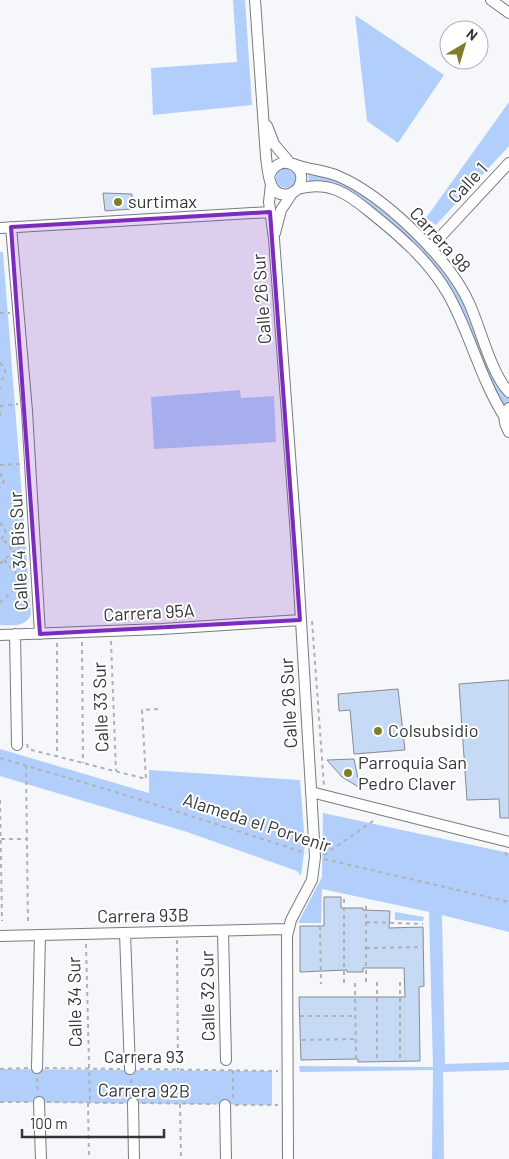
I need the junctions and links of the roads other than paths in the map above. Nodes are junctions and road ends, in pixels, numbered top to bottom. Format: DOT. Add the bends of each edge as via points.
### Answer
graph roads {
  1 [pos="255,0"];
  2 [pos="491,0"];
  3 [pos="509,13"];
  4 [pos="264,118"];
  5 [pos="509,163"];
  6 [pos="292,164"];
  7 [pos="270,180"];
  8 [pos="295,191"];
  9 [pos="270,212"];
  10 [pos="0,228"];
  11 [pos="11,228"];
  12 [pos="274,239"];
  13 [pos="430,248"];
  14 [pos="509,392"];
  15 [pos="507,412"];
  16 [pos="509,431"];
  17 [pos="300,620"];
  18 [pos="16,634"];
  19 [pos="40,634"];
  20 [pos="0,635"];
  21 [pos="17,745"];
  22 [pos="311,792"];
  23 [pos="506,846"];
  24 [pos="288,929"];
  25 [pos="223,931"];
  26 [pos="125,933"];
  27 [pos="40,935"];
  28 [pos="0,936"];
  29 [pos="226,1060"];
  30 [pos="37,1068"];
  31 [pos="130,1069"];
  32 [pos="39,1102"];
  33 [pos="133,1103"];
  34 [pos="229,1105"];
  35 [pos="40,1159"];
  36 [pos="134,1159"];
  37 [pos="226,1159"];
  38 [pos="288,1159"];
  1 -- 4 [label="street, Calle 26 Sur"];
  2 -- 3 [label="street"];
  4 -- 6 [label="street, Calle 26 Sur" via="274,144"];
  4 -- 7 [label="street, Calle 26 Sur"];
  5 -- 13 [label="street, Calle 1"];
  6 -- 7 [label="street" via="274,167"];
  6 -- 8 [label="street" via="298,167 302,176"];
  6 -- 13 [label="street, Carrera 98" via="352,182 390,210"];
  7 -- 8 [label="street" via="280,194"];
  7 -- 9 [label="street, Calle 26 Sur"];
  8 -- 12 [label="street, Calle 26 Sur" via="281,210"];
  8 -- 15 [label="street, Carrera 98" via="316,185 347,196 420,256 448,294 494,399"];
  9 -- 11 [label="street"];
  9 -- 12 [label="street, Calle 26 Sur"];
  10 -- 11 [label="street"];
  11 -- 19 [label="street, Calle 34 Bis Sur" via="27,411"];
  12 -- 17 [label="street, Calle 26 Sur"];
  13 -- 14 [label="street, Carrera 98" via="466,297 495,369"];
  15 -- 16 [label="street, Carrera 98" via="504,421"];
  17 -- 19 [label="street, Carrera 95A" via="154,634"];
  17 -- 22 [label="street, Calle 26 Sur"];
  18 -- 19 [label="street, Carrera 95A"];
  18 -- 20 [label="street, Carrera 95A"];
  18 -- 21 [label="street, Calle 34 Bis Sur"];
  22 -- 23 [label="street"];
  22 -- 24 [label="street, Calle 26 Sur" via="318,857 312,880"];
  24 -- 25 [label="street, Carrera 93B"];
  24 -- 38 [label="street, Calle 26 Sur" via="292,985"];
  25 -- 26 [label="street, Carrera 93B"];
  25 -- 29 [label="street, Calle 32 Sur"];
  26 -- 27 [label="street, Carrera 93B"];
  26 -- 31 [label="street"];
  27 -- 28 [label="street, Carrera 93B"];
  27 -- 30 [label="street"];
  32 -- 35 [label="street"];
  33 -- 36 [label="street"];
  34 -- 37 [label="street"];
}
